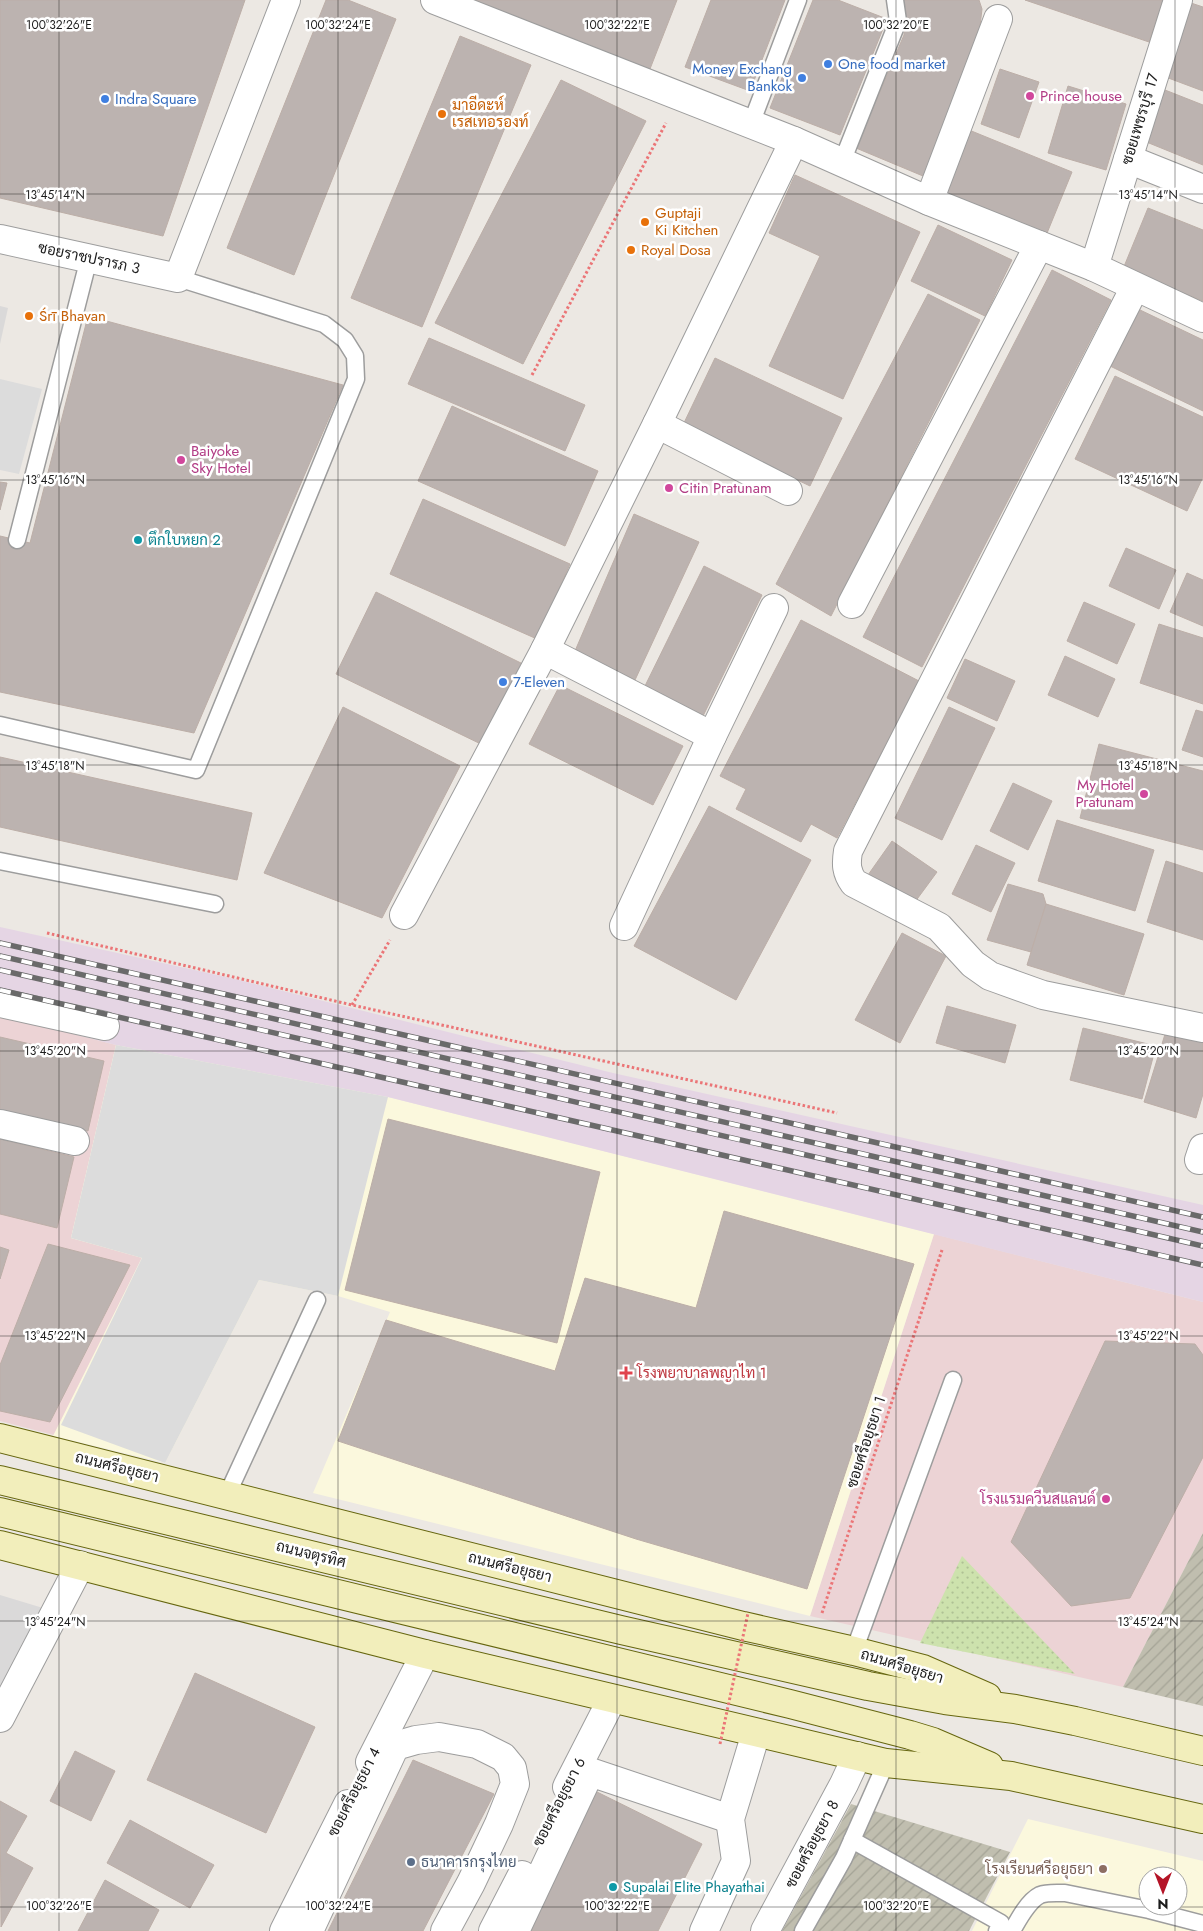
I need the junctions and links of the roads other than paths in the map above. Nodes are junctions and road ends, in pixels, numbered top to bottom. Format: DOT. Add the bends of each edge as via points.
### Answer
graph roads {
  1 [pos="286,0"];
  2 [pos="435,0"];
  3 [pos="798,0"];
  4 [pos="895,0"];
  5 [pos="1178,0"];
  6 [pos="998,19"];
  7 [pos="751,124"];
  8 [pos="794,141"];
  9 [pos="1128,158"];
  10 [pos="842,162"];
  11 [pos="1203,189"];
  12 [pos="929,201"];
  13 [pos="0,239"];
  14 [pos="1039,245"];
  15 [pos="89,258"];
  16 [pos="1094,267"];
  17 [pos="178,278"];
  18 [pos="1134,287"];
  19 [pos="1203,318"];
  20 [pos="658,424"];
  21 [pos="788,491"];
  22 [pos="17,540"];
  23 [pos="852,604"];
  24 [pos="774,608"];
  25 [pos="544,650"];
  26 [pos="0,725"];
  27 [pos="712,736"];
  28 [pos="0,861"];
  29 [pos="215,904"];
  30 [pos="404,915"];
  31 [pos="624,926"];
  32 [pos="0,1003"];
  33 [pos="105,1026"];
  34 [pos="1203,1028"];
  35 [pos="0,1124"];
  36 [pos="74,1141"];
  37 [pos="317,1300"];
  38 [pos="953,1380"];
  39 [pos="0,1438"];
  40 [pos="0,1480"];
  41 [pos="227,1495"];
  42 [pos="0,1512"];
  43 [pos="0,1545"];
  44 [pos="80,1565"];
  45 [pos="621,1630"];
  46 [pos="854,1651"];
  47 [pos="425,1654"];
  48 [pos="612,1699"];
  49 [pos="1014,1709"];
  50 [pos="0,1718"];
  51 [pos="756,1732"];
  52 [pos="1203,1751"];
  53 [pos="857,1756"];
  54 [pos="886,1763"];
  55 [pos="1012,1776"];
  56 [pos="730,1819"];
  57 [pos="1203,1819"];
  58 [pos="852,1840"];
  59 [pos="471,1883"];
  60 [pos="513,1893"];
  61 [pos="1203,1924"];
  62 [pos="284,1931"];
  63 [pos="309,1931"];
  64 [pos="445,1931"];
  65 [pos="493,1931"];
  66 [pos="516,1931"];
  67 [pos="704,1931"];
  68 [pos="765,1931"];
  69 [pos="803,1931"];
  70 [pos="997,1931"];
  71 [pos="1012,1931"];
  1 -- 17 [label="street"];
  2 -- 7 [label="street"];
  3 -- 7 [label="lane"];
  4 -- 10 [label="lane" via="898,21"];
  5 -- 9 [label="street, ซอยเพชรบุรี 17"];
  6 -- 12 [label="street"];
  7 -- 8 [label="street"];
  8 -- 10 [label="street"];
  8 -- 20 [label="street"];
  9 -- 11 [label="street"];
  9 -- 16 [label="street, ซอยเพชรบุรี 17"];
  10 -- 12 [label="street"];
  12 -- 14 [label="street"];
  13 -- 15 [label="street, ซอยราชปรารภ 3"];
  14 -- 16 [label="street"];
  14 -- 23 [label="street"];
  15 -- 17 [label="street, ซอยราชปรารภ 3"];
  15 -- 22 [label="lane"];
  16 -- 18 [label="street"];
  17 -- 26 [label="lane" via="324,324 345,340 355,356 356,379 196,770"];
  18 -- 19 [label="street"];
  18 -- 34 [label="street" via="848,850 846,864 854,883 939,926 973,964 990,976 1043,995"];
  20 -- 21 [label="street"];
  20 -- 25 [label="street"];
  24 -- 27 [label="street"];
  25 -- 27 [label="street"];
  25 -- 30 [label="street"];
  27 -- 31 [label="street"];
  28 -- 29 [label="lane"];
  32 -- 33 [label="street"];
  35 -- 36 [label="street"];
  37 -- 41 [label="lane"];
  38 -- 46 [label="lane"];
  39 -- 41 [label="main road, ถนนศรีอยุธยา"];
  40 -- 45 [label="main road, ถนนจตุรทิศ"];
  41 -- 46 [label="main road, ถนนศรีอยุธยา" via="743,1626"];
  42 -- 55 [label="main road" via="910,1735"];
  43 -- 44 [label="main road"];
  44 -- 47 [label="main road"];
  44 -- 50 [label="street"];
  45 -- 49 [label="main road, ถนนศรีอยุธยา" via="868,1686"];
  46 -- 49 [label="main road, ถนนศรีอยุธยา" via="923,1669"];
  47 -- 48 [label="main road"];
  47 -- 62 [label="street, ซอยศรีอยุธยา 4"];
  48 -- 51 [label="main road"];
  48 -- 60 [label="street, ซอยศรีอยุธยา 6"];
  49 -- 52 [label="main road, ถนนศรีอยุธยา"];
  51 -- 53 [label="main road"];
  51 -- 56 [label="street"];
  53 -- 54 [label="main road"];
  53 -- 68 [label="street, ซอยศรีอยุธยา 8"];
  54 -- 55 [label="main road"];
  54 -- 58 [label="lane"];
  55 -- 57 [label="main road"];
  56 -- 66 [label="street" via="590,1772"];
  56 -- 67 [label="street" via="736,1862"];
  58 -- 69 [label="lane"];
  58 -- 70 [label="lane" via="1002,1923"];
  59 -- 60 [label="street"];
  59 -- 63 [label="street" via="515,1784 512,1768 503,1757 477,1744 439,1737 395,1746"];
  59 -- 64 [label="street"];
  60 -- 65 [label="street, ซอยศรีอยุธยา 6"];
  61 -- 71 [label="lane" via="1139,1908 1051,1893 1039,1895"];
}
